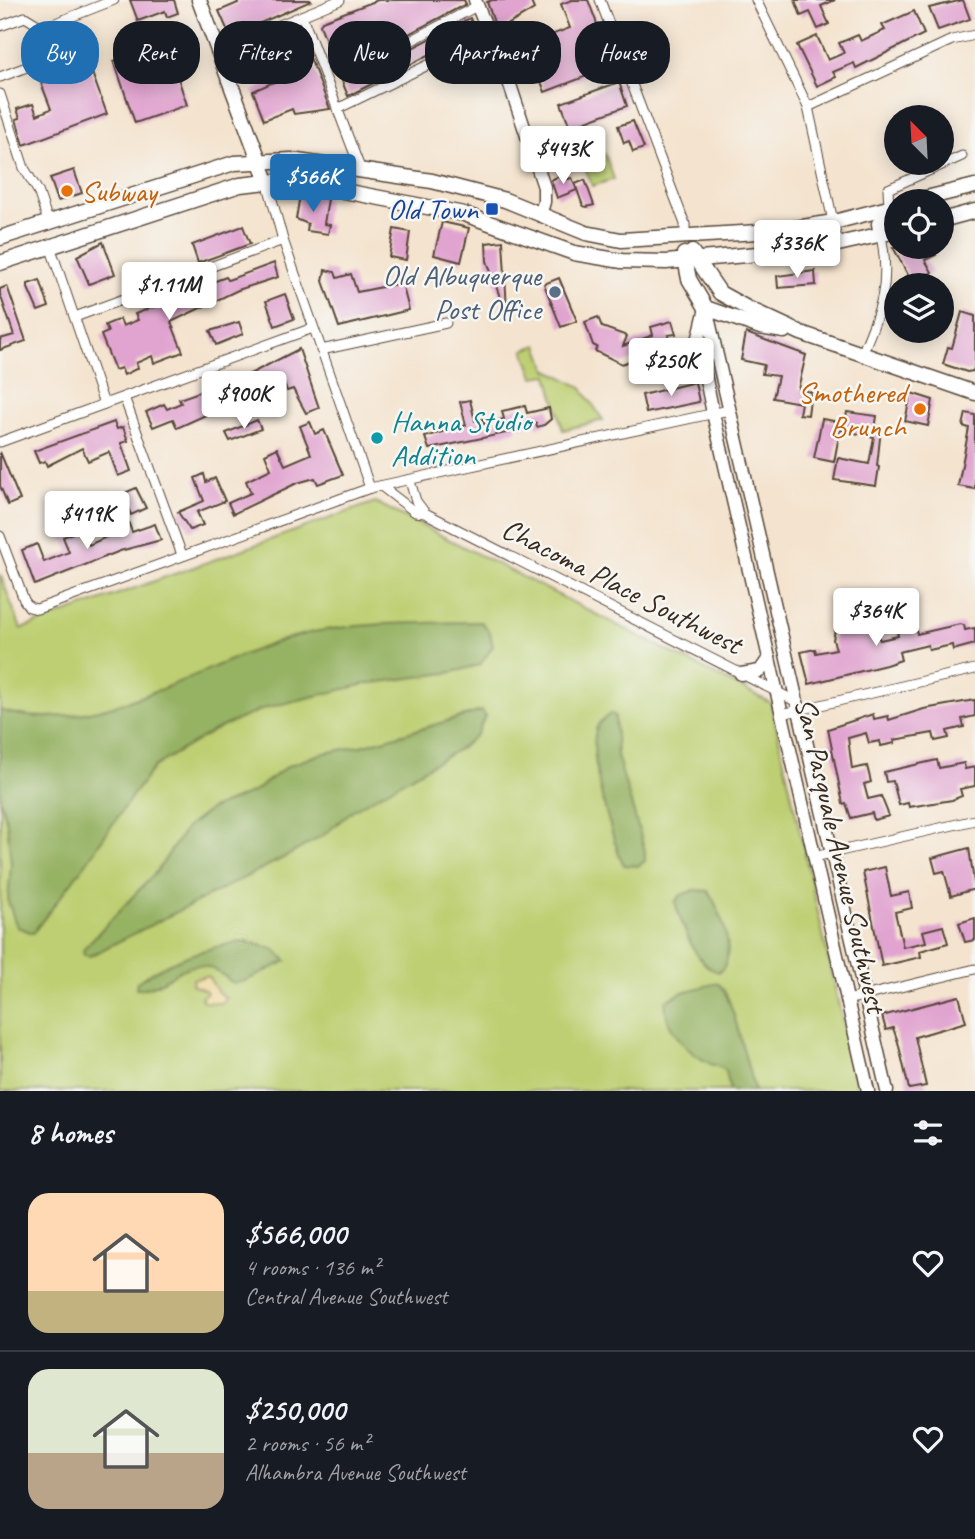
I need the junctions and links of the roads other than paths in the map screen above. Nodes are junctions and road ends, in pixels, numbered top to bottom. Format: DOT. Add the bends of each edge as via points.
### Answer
graph roads {
  1 [pos="114,0"];
  2 [pos="199,0"];
  3 [pos="338,0"];
  4 [pos="600,0"];
  5 [pos="756,0"];
  6 [pos="477,2"];
  7 [pos="302,16"];
  8 [pos="290,21"];
  9 [pos="484,21"];
  10 [pos="0,26"];
  11 [pos="975,35"];
  12 [pos="214,38"];
  13 [pos="411,39"];
  14 [pos="425,66"];
  15 [pos="21,69"];
  16 [pos="0,77"];
  17 [pos="232,84"];
  18 [pos="507,84"];
  19 [pos="0,94"];
  20 [pos="808,107"];
  21 [pos="337,109"];
  22 [pos="962,156"];
  23 [pos="261,160"];
  24 [pos="360,168"];
  25 [pos="267,181"];
  26 [pos="975,187"];
  27 [pos="888,189"];
  28 [pos="954,192"];
  29 [pos="954,198"];
  30 [pos="975,211"];
  31 [pos="884,212"];
  32 [pos="540,215"];
  33 [pos="954,217"];
  34 [pos="884,219"];
  35 [pos="48,221"];
  36 [pos="834,222"];
  37 [pos="884,234"];
  38 [pos="881,235"];
  39 [pos="0,238"];
  40 [pos="685,238"];
  41 [pos="283,240"];
  42 [pos="838,244"];
  43 [pos="50,246"];
  44 [pos="689,260"];
  45 [pos="0,263"];
  46 [pos="706,308"];
  47 [pos="75,317"];
  48 [pos="446,323"];
  49 [pos="313,328"];
  50 [pos="801,333"];
  51 [pos="321,350"];
  52 [pos="862,354"];
  53 [pos="975,393"];
  54 [pos="124,397"];
  55 [pos="104,404"];
  56 [pos="729,410"];
  57 [pos="713,413"];
  58 [pos="0,442"];
  59 [pos="410,481"];
  60 [pos="381,486"];
  61 [pos="370,488"];
  62 [pos="425,513"];
  63 [pos="0,536"];
  64 [pos="182,555"];
  65 [pos="769,658"];
  66 [pos="975,669"];
  67 [pos="741,674"];
  68 [pos="777,692"];
  69 [pos="798,706"];
  70 [pos="782,714"];
  71 [pos="975,820"];
  72 [pos="832,853"];
  73 [pos="814,857"];
  74 [pos="975,969"];
  75 [pos="865,995"];
  76 [pos="847,1000"];
  77 [pos="868,1091"];
  78 [pos="887,1091"];
  1 -- 10 [label="street" via="48,26 25,17"];
  2 -- 12 [label="main road"];
  3 -- 7 [label="street"];
  4 -- 40 [label="street" via="685,224"];
  5 -- 20 [label="street"];
  6 -- 9 [label="street"];
  6 -- 13 [label="street"];
  7 -- 8 [label="street"];
  7 -- 21 [label="street"];
  11 -- 20 [label="street" via="952,40"];
  14 -- 21 [label="street"];
  15 -- 16 [label="street"];
  17 -- 23 [label="main road"];
  18 -- 32 [label="street" via="544,187"];
  19 -- 35 [label="street" via="24,168"];
  20 -- 36 [label="street"];
  21 -- 24 [label="street"];
  22 -- 27 [label="street"];
  23 -- 24 [label="main road"];
  23 -- 25 [label="main road"];
  23 -- 35 [label="main road" via="234,163"];
  24 -- 32 [label="main road" via="505,200"];
  25 -- 41 [label="street"];
  25 -- 43 [label="main road" via="240,185"];
  25 -- 44 [label="main road" via="307,182 464,215 593,257"];
  26 -- 28 [label="main road"];
  26 -- 29 [label="main road"];
  30 -- 33 [label="main road"];
  31 -- 36 [label="main road"];
  32 -- 40 [label="main road" via="603,238"];
  34 -- 38 [label="main road" via="879,224"];
  35 -- 39 [label="main road"];
  36 -- 40 [label="main road"];
  36 -- 42 [label="street"];
  37 -- 38 [label="main road"];
  38 -- 42 [label="main road"];
  38 -- 52 [label="street" via="886,284"];
  40 -- 44 [label="main road"];
  41 -- 47 [label="street"];
  41 -- 49 [label="street"];
  42 -- 44 [label="main road"];
  43 -- 45 [label="main road"];
  43 -- 47 [label="street"];
  44 -- 46 [label="main road" via="689,278"];
  44 -- 50 [label="main road" via="729,299"];
  46 -- 50 [label="main road" via="760,327"];
  46 -- 56 [label="street, San Pasquale Avenue Southwest"];
  46 -- 57 [label="street, San Pasquale Avenue Southwest" via="698,341"];
  47 -- 55 [label="street"];
  48 -- 51 [label="street"];
  49 -- 51 [label="street"];
  49 -- 54 [label="street"];
  50 -- 52 [label="main road"];
  51 -- 61 [label="street"];
  52 -- 53 [label="main road"];
  54 -- 55 [label="street"];
  54 -- 64 [label="street"];
  55 -- 58 [label="street"];
  56 -- 57 [label="street"];
  56 -- 69 [label="street, San Pasquale Avenue Southwest"];
  57 -- 59 [label="street"];
  57 -- 65 [label="street, San Pasquale Avenue Southwest"];
  59 -- 60 [label="street"];
  59 -- 62 [label="street"];
  60 -- 61 [label="street"];
  60 -- 62 [label="street, Chacoma Place Southwest" via="415,512"];
  61 -- 64 [label="street"];
  62 -- 67 [label="street, Chacoma Place Southwest"];
  63 -- 64 [label="street" via="29,607 41,608"];
  65 -- 67 [label="street" via="760,671"];
  65 -- 68 [label="street, San Pasquale Avenue Southwest"];
  66 -- 69 [label="street"];
  67 -- 68 [label="street, Chacoma Place Southwest"];
  68 -- 69 [label="street, Chacoma Place Southwest"];
  68 -- 70 [label="street, San Pasquale Avenue Southwest"];
  69 -- 70 [label="street"];
  69 -- 72 [label="street, San Pasquale Avenue Southwest"];
  70 -- 73 [label="street, San Pasquale Avenue Southwest"];
  71 -- 72 [label="street"];
  72 -- 73 [label="street"];
  72 -- 75 [label="street, San Pasquale Avenue Southwest"];
  73 -- 76 [label="street, San Pasquale Avenue Southwest"];
  74 -- 75 [label="street"];
  75 -- 76 [label="street"];
  75 -- 78 [label="street, San Pasquale Avenue Southwest"];
  76 -- 77 [label="street, San Pasquale Avenue Southwest"];
}
